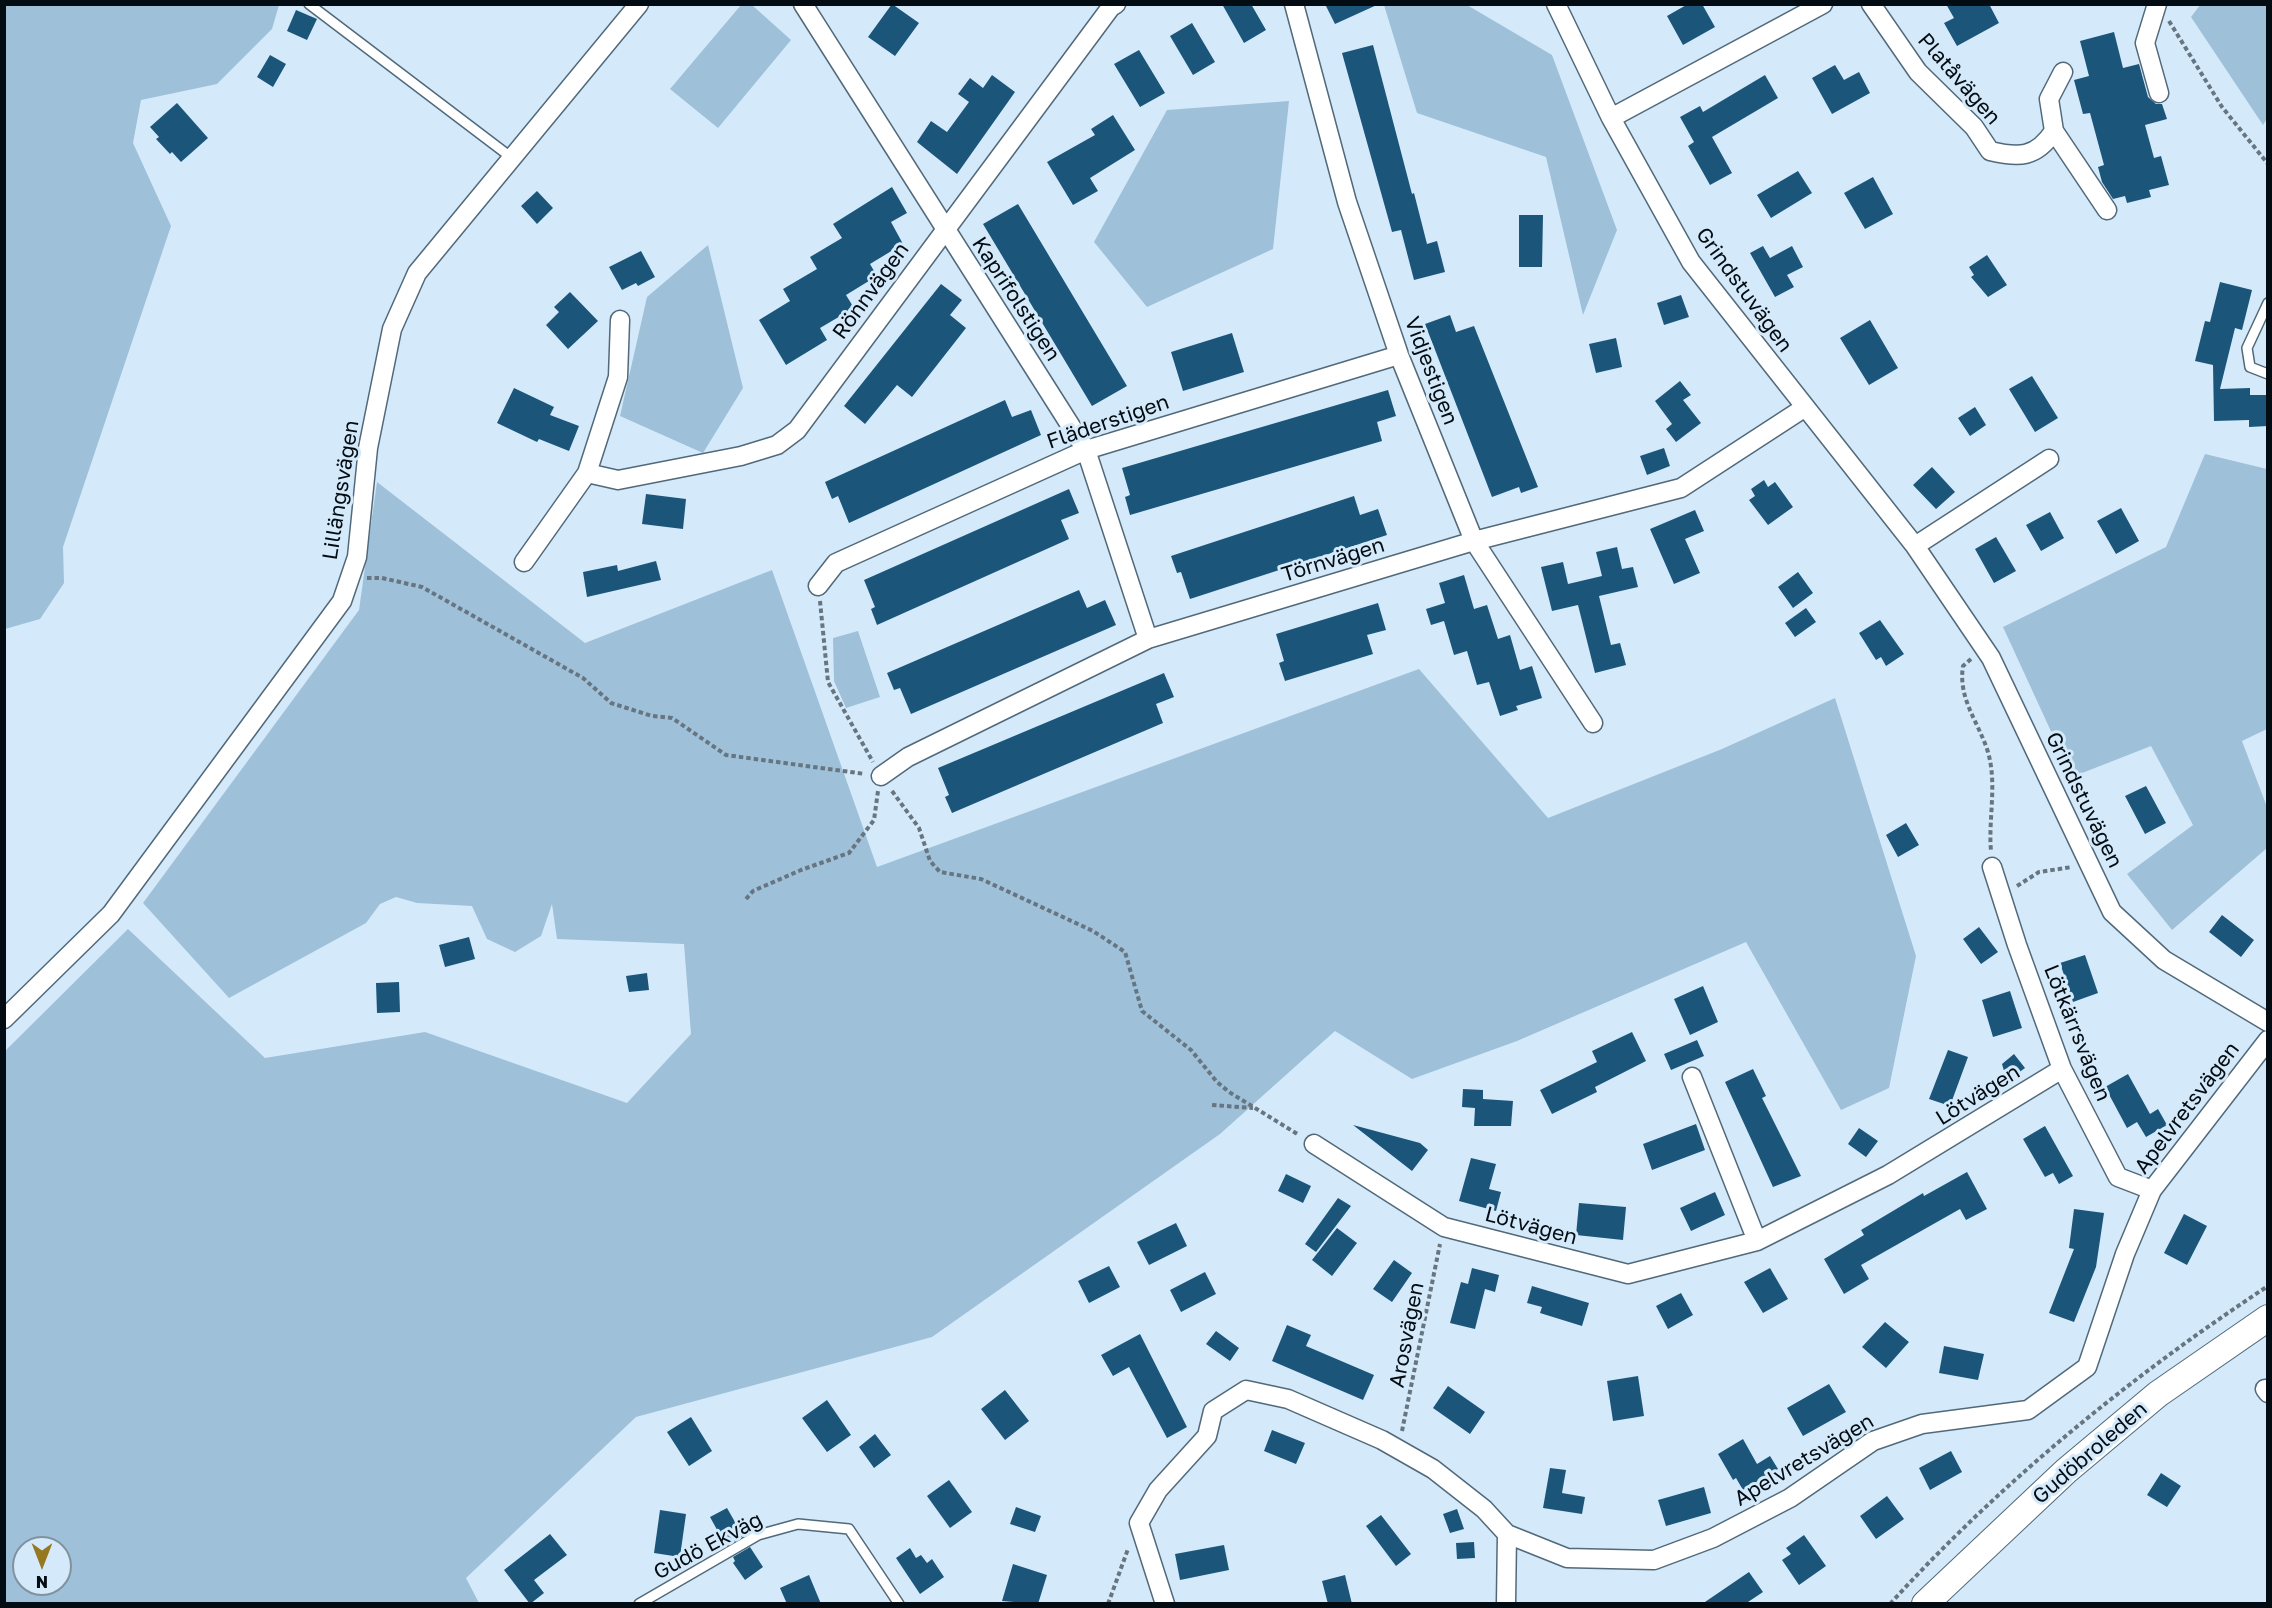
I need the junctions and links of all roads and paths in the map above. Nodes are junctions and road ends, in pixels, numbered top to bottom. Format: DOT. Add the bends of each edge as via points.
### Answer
graph roads {
  1 [pos="309,4"];
  2 [pos="639,4"];
  3 [pos="802,4"];
  4 [pos="1116,4"];
  5 [pos="1294,4"];
  6 [pos="1556,4"];
  7 [pos="1823,4"];
  8 [pos="1871,4"];
  9 [pos="2161,9"];
  10 [pos="2063,72"];
  11 [pos="2159,93"];
  12 [pos="1611,118"];
  13 [pos="2054,131"];
  14 [pos="512,158"];
  15 [pos="2268,164"];
  16 [pos="2107,210"];
  17 [pos="944,229"];
  18 [pos="2268,303"];
  19 [pos="620,320"];
  20 [pos="1399,355"];
  21 [pos="2268,374"];
  22 [pos="1804,408"];
  23 [pos="1086,450"];
  24 [pos="2049,459"];
  25 [pos="587,473"];
  26 [pos="1474,541"];
  27 [pos="1915,546"];
  28 [pos="524,562"];
  29 [pos="349,579"];
  30 [pos="818,586"];
  31 [pos="1148,639"];
  32 [pos="1978,662"];
  33 [pos="1593,723"];
  34 [pos="881,776"];
  35 [pos="2078,866"];
  36 [pos="1992,867"];
  37 [pos="2002,896"];
  38 [pos="746,899"];
  39 [pos="4,1019"];
  40 [pos="2268,1022"];
  41 [pos="2268,1040"];
  42 [pos="2062,1069"];
  43 [pos="1692,1077"];
  44 [pos="1212,1105"];
  45 [pos="1256,1108"];
  46 [pos="1314,1144"];
  47 [pos="2152,1190"];
  48 [pos="1444,1227"];
  49 [pos="1757,1240"];
  50 [pos="2268,1318"];
  51 [pos="1399,1449"];
  52 [pos="1139,1523"];
  53 [pos="1507,1534"];
  54 [pos="639,1604"];
  55 [pos="899,1604"];
  56 [pos="1108,1604"];
  57 [pos="1165,1604"];
  58 [pos="1506,1604"];
  59 [pos="1925,1604"];
  1 -- 14 [label="lane"];
  2 -- 14 [label="street, Lillängsvägen"];
  3 -- 17 [label="street, Kaprifolstigen"];
  4 -- 17 [label="street, Rönnvägen"];
  5 -- 20 [label="street, Vidjestigen" via="1347,202"];
  6 -- 12 [label="street, Grindstuvägen"];
  7 -- 12 [label="street"];
  8 -- 13 [label="street, Platåvägen" via="1918,72 1974,127 1990,151 2025,155 2044,146"];
  9 -- 11 [label="street" via="2145,43"];
  9 -- 15 [label="path" via="2222,107"];
  10 -- 13 [label="street" via="2049,99"];
  12 -- 22 [label="street, Grindstuvägen" via="1691,262"];
  13 -- 16 [label="street"];
  14 -- 29 [label="street, Lillängsvägen" via="417,273 392,329 368,448 357,557"];
  17 -- 23 [label="street, Kaprifolstigen"];
  17 -- 25 [label="street, Rönnvägen" via="796,430 777,445 741,456 618,480"];
  18 -- 21 [label="lane" via="2247,348 2250,367"];
  19 -- 25 [label="street" via="618,377"];
  20 -- 23 [label="street, Fläderstigen"];
  20 -- 26 [label="street, Vidjestigen"];
  22 -- 26 [label="street, Törnvägen" via="1681,488"];
  22 -- 27 [label="street, Grindstuvägen"];
  23 -- 30 [label="street, Fläderstigen" via="836,563"];
  23 -- 31 [label="street, Kaprifolstigen"];
  24 -- 27 [label="street"];
  25 -- 28 [label="street"];
  26 -- 31 [label="street, Törnvägen"];
  26 -- 33 [label="street, Vidjestigen"];
  27 -- 40 [label="street, Grindstuvägen" via="1991,658 2112,912 2164,960"];
  29 -- 34 [label="path" via="382,578 422,587 583,678 611,703 672,718 726,755"];
  29 -- 39 [label="street, Lillängsvägen" via="342,601 117,907"];
  30 -- 34 [label="path" via="828,682"];
  31 -- 34 [label="street, Törnvägen" via="908,757"];
  32 -- 36 [label="path" via="1974,657 1963,666 1961,679 1965,700 1988,751"];
  34 -- 38 [label="path" via="874,820 849,853 753,891"];
  34 -- 45 [label="path" via="919,828 930,861 940,872 981,879 1093,930 1125,952 1142,1011 1191,1050 1217,1082"];
  35 -- 37 [label="path" via="2039,872"];
  36 -- 37 [label="street, Lötkärrsvägen"];
  37 -- 42 [label="street, Lötkärrsvägen"];
  41 -- 47 [label="street, Apelvretsvägen"];
  42 -- 47 [label="street, Lötkärrsvägen" via="2118,1177"];
  42 -- 49 [label="street, Lötvägen" via="1898,1169"];
  43 -- 49 [label="street"];
  44 -- 45 [label="path"];
  45 -- 46 [label="path"];
  46 -- 48 [label="street, Lötvägen"];
  47 -- 53 [label="street, Apelvretsvägen" via="2125,1254 2087,1367 2028,1410 1922,1424 1873,1441 1790,1498 1713,1538 1654,1560 1567,1558"];
  48 -- 49 [label="street, Lötvägen" via="1628,1274"];
  48 -- 51 [label="path, Arosvägen"];
  50 -- 59 [label="main road, Gudöbroleden" via="2158,1394 2066,1471"];
  51 -- 52 [label="street, Apelvretsvägen" via="1288,1399 1246,1390 1213,1411 1207,1436 1158,1490"];
  51 -- 53 [label="street, Apelvretsvägen" via="1433,1469 1484,1509"];
  52 -- 56 [label="path"];
  52 -- 57 [label="street"];
  53 -- 58 [label="street"];
  54 -- 55 [label="lane, Gudö Ekväg" via="758,1535 798,1524 849,1529"];
}
